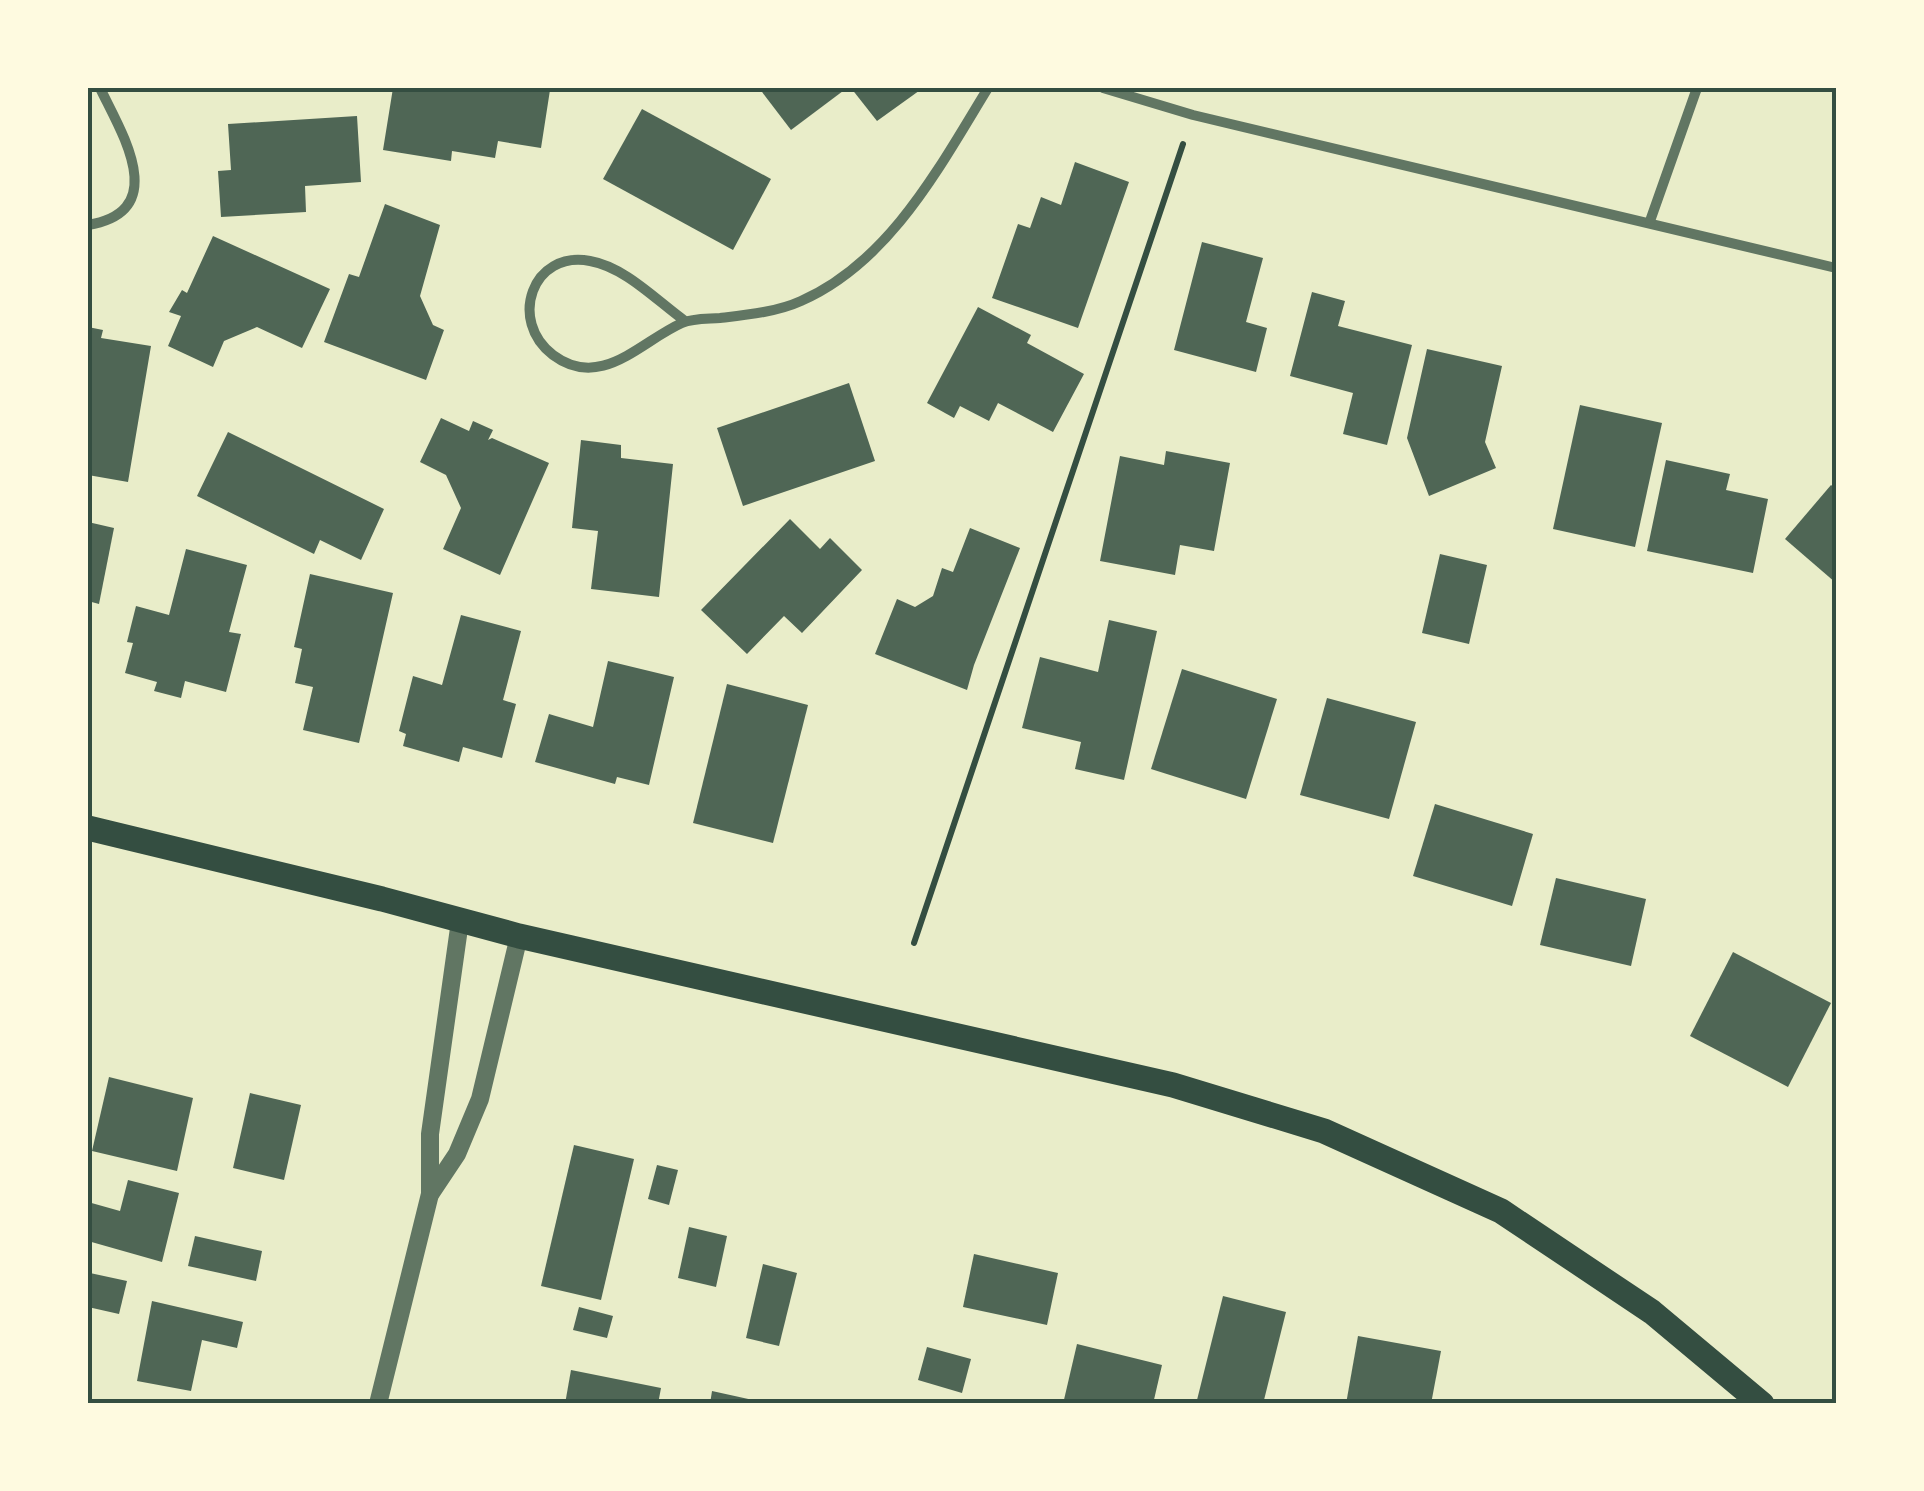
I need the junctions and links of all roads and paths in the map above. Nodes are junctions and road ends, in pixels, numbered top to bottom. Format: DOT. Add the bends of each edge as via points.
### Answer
graph roads {
  1 [pos="100,88"];
  2 [pos="988,88"];
  3 [pos="1103,88"];
  4 [pos="1697,88"];
  5 [pos="1193,115"];
  6 [pos="1650,221"];
  7 [pos="88,225"];
  8 [pos="1836,268"];
  9 [pos="685,321"];
  10 [pos="88,828"];
  11 [pos="460,921"];
  12 [pos="519,936"];
  13 [pos="914,943"];
  14 [pos="430,1194"];
  15 [pos="378,1404"];
  16 [pos="1762,1404"];
  1 -- 7 [label="street" via="128,144 136,182 118,212"];
  2 -- 9 [label="street" via="900,222 844,276 800,302"];
  3 -- 5 [label="street"];
  4 -- 6 [label="street"];
  5 -- 6 [label="street"];
  5 -- 13 [label="path"];
  6 -- 8 [label="street"];
  9 -- 9 [label="street" via="619,362 565,364 543,347 529,320 529,299 548,269 569,258 592,261"];
  10 -- 11 [label="main road"];
  11 -- 12 [label="main road"];
  11 -- 14 [label="street" via="430,1134"];
  12 -- 14 [label="street" via="480,1099 457,1154"];
  12 -- 16 [label="main road" via="1173,1085 1324,1131 1501,1211 1652,1312"];
  14 -- 15 [label="street"];
}
